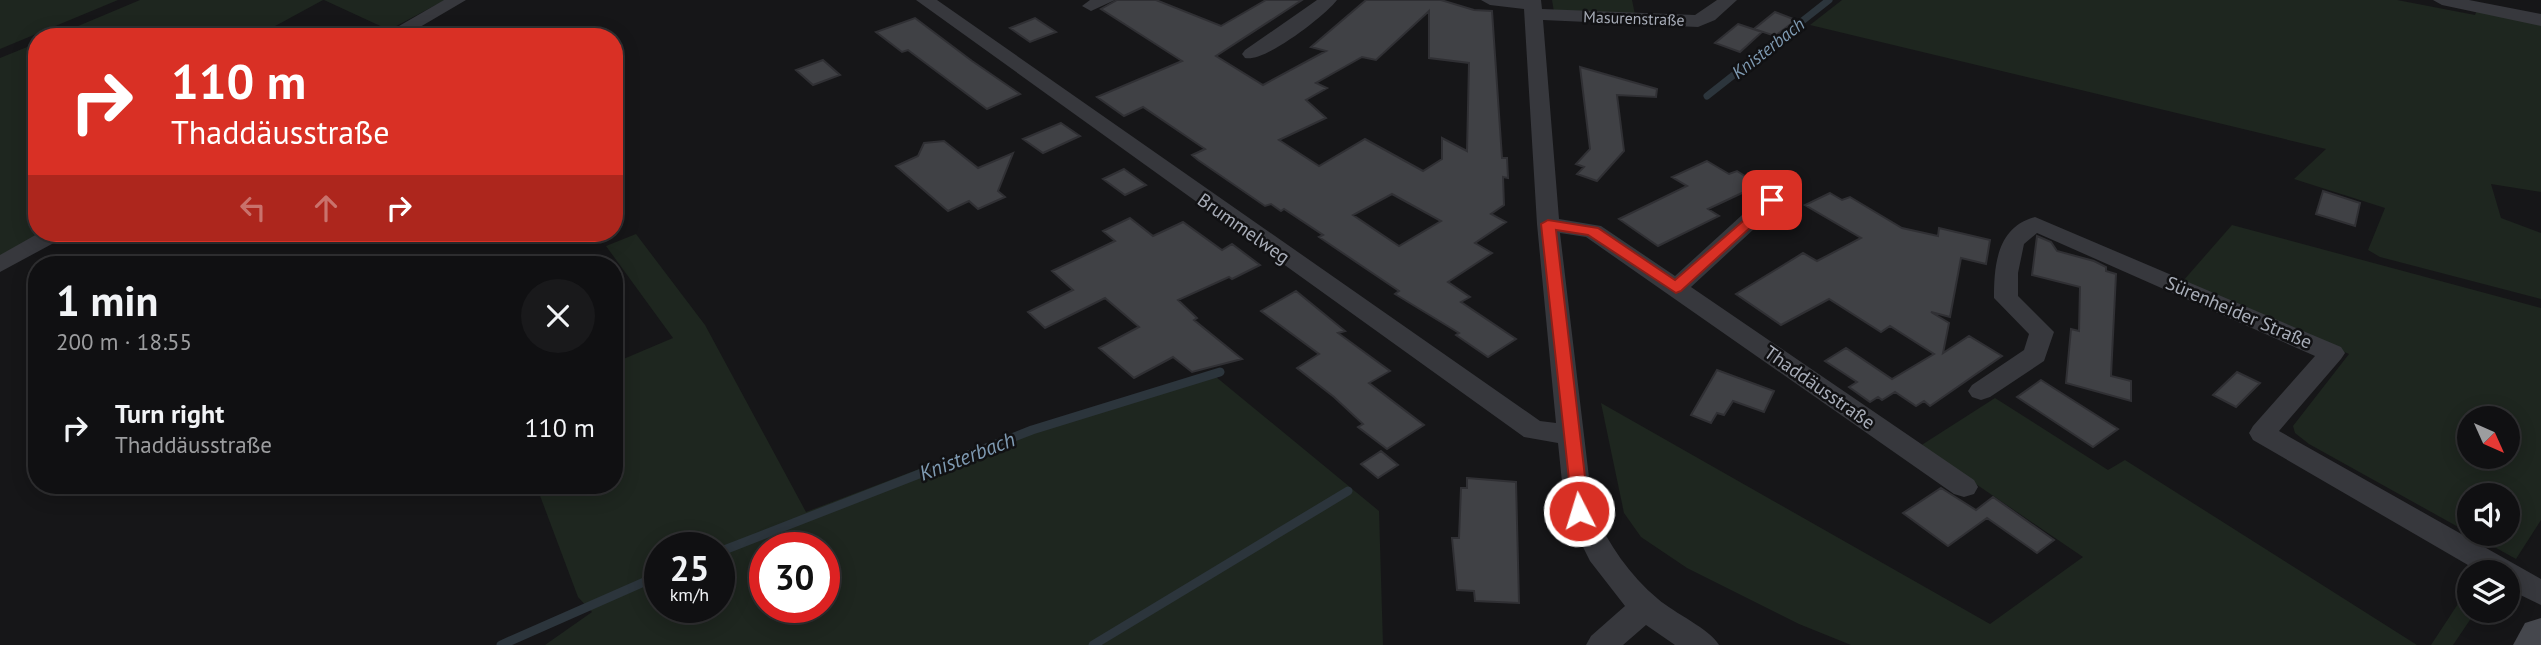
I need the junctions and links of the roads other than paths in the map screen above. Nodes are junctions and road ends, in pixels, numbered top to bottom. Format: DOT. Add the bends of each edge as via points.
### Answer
graph roads {
  1 [pos="457,0"];
  2 [pos="925,0"];
  3 [pos="1328,0"];
  4 [pos="1490,0"];
  5 [pos="1728,0"];
  6 [pos="2442,0"];
  7 [pos="1533,6"];
  8 [pos="2541,20"];
  9 [pos="406,28"];
  10 [pos="1252,54"];
  11 [pos="1772,200"];
  12 [pos="1548,224"];
  13 [pos="40,242"];
  14 [pos="0,265"];
  15 [pos="1676,288"];
  16 [pos="1981,391"];
  17 [pos="1573,435"];
  18 [pos="1964,487"];
  19 [pos="2483,560"];
  20 [pos="2520,581"];
  21 [pos="2541,593"];
  22 [pos="1645,607"];
  23 [pos="2541,637"];
  24 [pos="1602,645"];
  25 [pos="1703,645"];
  26 [pos="2536,645"];
  1 -- 9 [label="street"];
  2 -- 17 [label="street, Brummelweg" via="1533,430"];
  3 -- 10 [label="street"];
  4 -- 7 [label="street, Masurenstraße"];
  5 -- 7 [label="street, Masurenstraße" via="1698,20"];
  6 -- 8 [label="street"];
  7 -- 12 [label="street"];
  11 -- 15 [label="street"];
  12 -- 15 [label="street, Thaddäusstraße" via="1592,231"];
  12 -- 17 [label="street"];
  13 -- 14 [label="street"];
  15 -- 18 [label="street, Thaddäusstraße"];
  16 -- 19 [label="street, Sürenheider Straße" via="2035,355 2042,332 2006,298 2006,273 2013,241 2035,224 2332,352 2262,433"];
  17 -- 22 [label="street" via="1579,511 1614,576"];
  20 -- 21 [label="street, Sürenheider Straße"];
  22 -- 24 [label="street"];
  22 -- 25 [label="street"];
  23 -- 26 [label="main road"];
}
